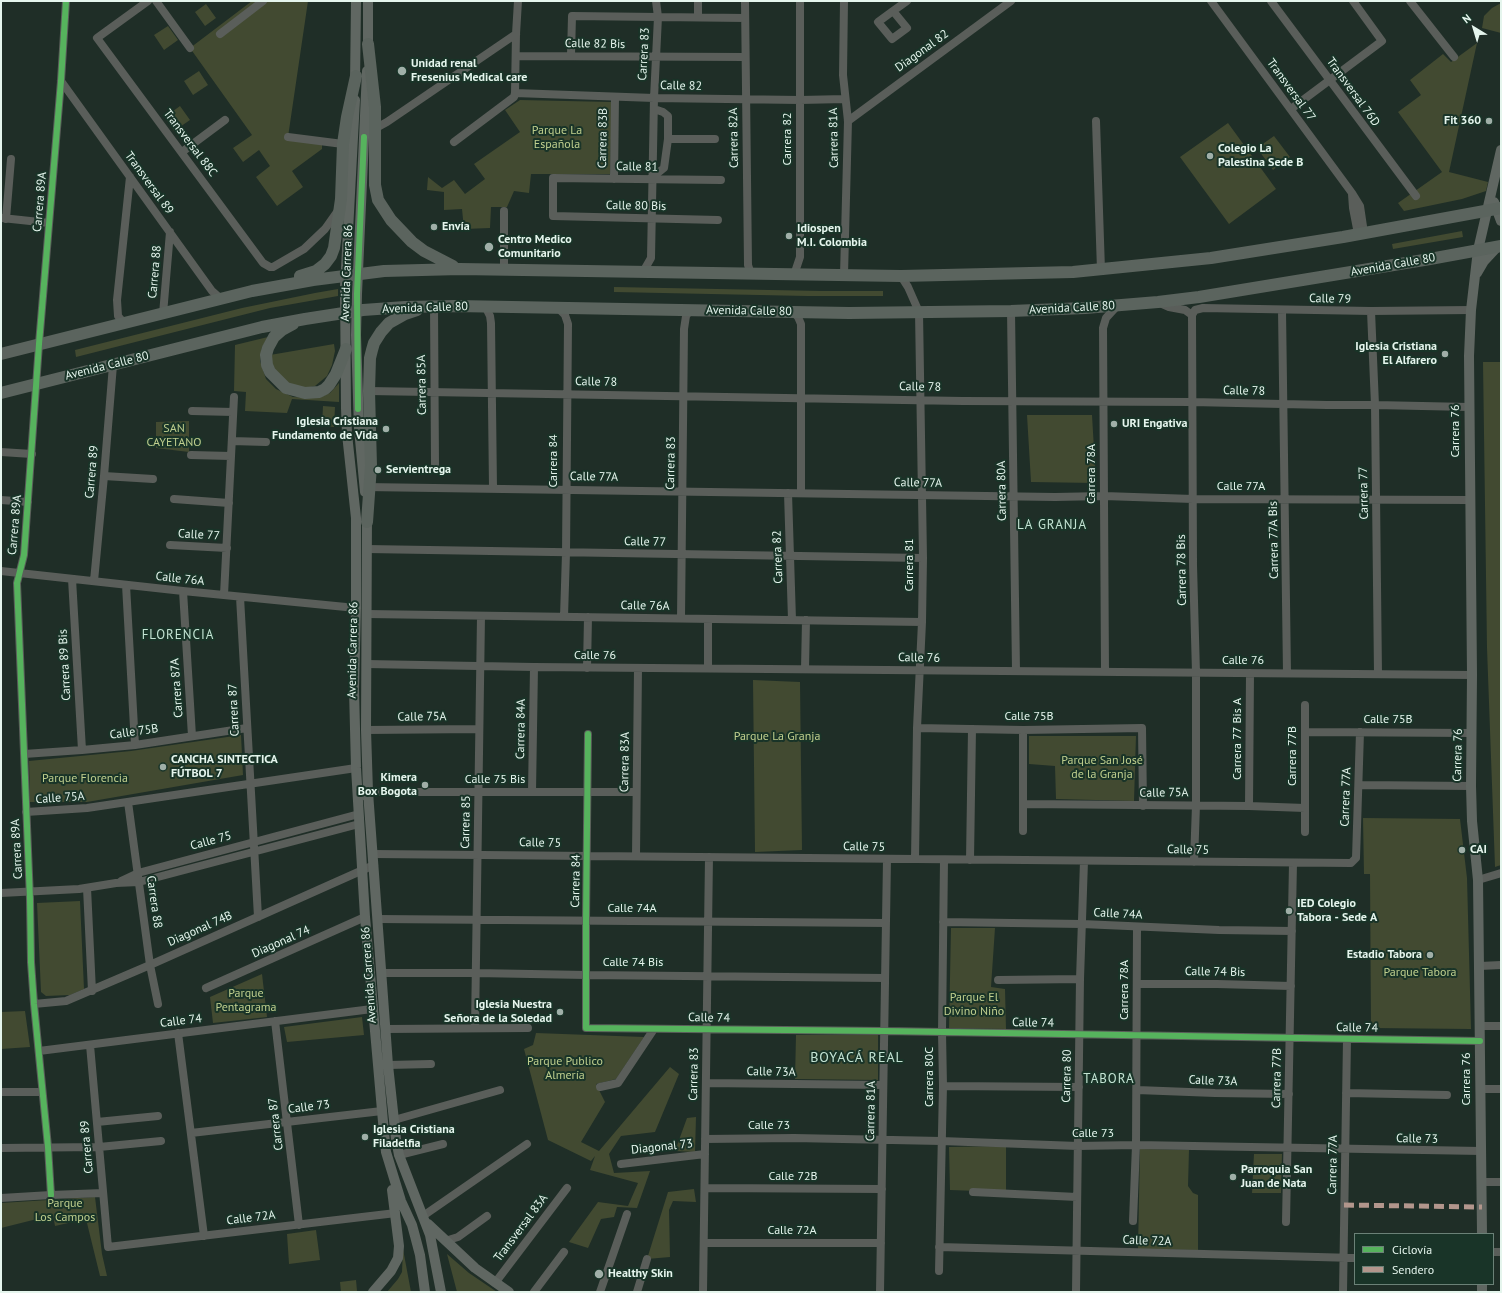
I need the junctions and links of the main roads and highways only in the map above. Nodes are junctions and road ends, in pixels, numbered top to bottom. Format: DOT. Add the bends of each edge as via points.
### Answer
graph roads {
  1 [pos="356,1"];
  2 [pos="368,1"];
  3 [pos="368,44"];
  4 [pos="356,76"];
  5 [pos="1501,150"];
  6 [pos="1495,209"];
  7 [pos="1501,221"];
  8 [pos="1499,246"];
  9 [pos="1478,250"];
  10 [pos="460,268"];
  11 [pos="1475,276"];
  12 [pos="271,287"];
  13 [pos="429,306"];
  14 [pos="305,319"];
  15 [pos="346,349"];
  16 [pos="1,354"];
  17 [pos="1,393"];
  18 [pos="368,487"];
  19 [pos="367,522"];
  20 [pos="386,1152"];
  21 [pos="424,1219"];
  22 [pos="1482,1233"];
  23 [pos="373,1292"];
  24 [pos="425,1292"];
  25 [pos="441,1292"];
  26 [pos="509,1292"];
  1 -- 4 [label="main road, Avenida Carrera 86"];
  2 -- 3 [label="main road, Avenida Carrera 86"];
  3 -- 10 [label="highway" via="376,128 375,185 378,200 400,231 424,251"];
  3 -- 18 [label="main road, Avenida Carrera 86" via="357,294 358,409"];
  4 -- 12 [label="highway" via="346,117 341,200 331,256 316,271"];
  4 -- 15 [label="main road, Avenida Carrera 86" via="345,286"];
  5 -- 6 [label="main road" via="1492,192"];
  6 -- 7 [label="main road"];
  6 -- 9 [label="main road, Carrera 76"];
  6 -- 10 [label="highway" via="1203,259 1101,270 901,276"];
  8 -- 9 [label="highway, Avenida Calle 80"];
  8 -- 11 [label="main road, Carrera 76" via="1484,261"];
  9 -- 11 [label="main road, Carrera 76"];
  9 -- 13 [label="highway, Avenida Calle 80" via="1257,288 1117,306 919,312"];
  10 -- 12 [label="highway" via="384,271"];
  11 -- 22 [label="main road, Carrera 76" via="1469,356 1471,786 1478,880"];
  12 -- 16 [label="highway"];
  13 -- 14 [label="highway, Avenida Calle 80" via="363,310"];
  13 -- 18 [label="highway" via="394,319 374,343 370,358"];
  14 -- 15 [label="highway" via="282,330 270,342 268,348 266,361 270,372 286,388 299,392 319,392 329,385"];
  14 -- 17 [label="highway, Avenida Calle 80" via="262,327"];
  15 -- 20 [label="main road, Avenida Carrera 86" via="347,434 356,518 356,768 372,1009"];
  18 -- 19 [label="highway"];
  19 -- 21 [label="main road, Avenida Carrera 86" via="368,792 388,1065 399,1155"];
  20 -- 23 [label="main road" via="396,1214 398,1258 391,1271"];
  20 -- 24 [label="main road, Avenida Carrera 86" via="401,1201 416,1236"];
  21 -- 25 [label="main road, Avenida Carrera 86" via="434,1249"];
  21 -- 26 [label="main road" via="453,1248"];
}
